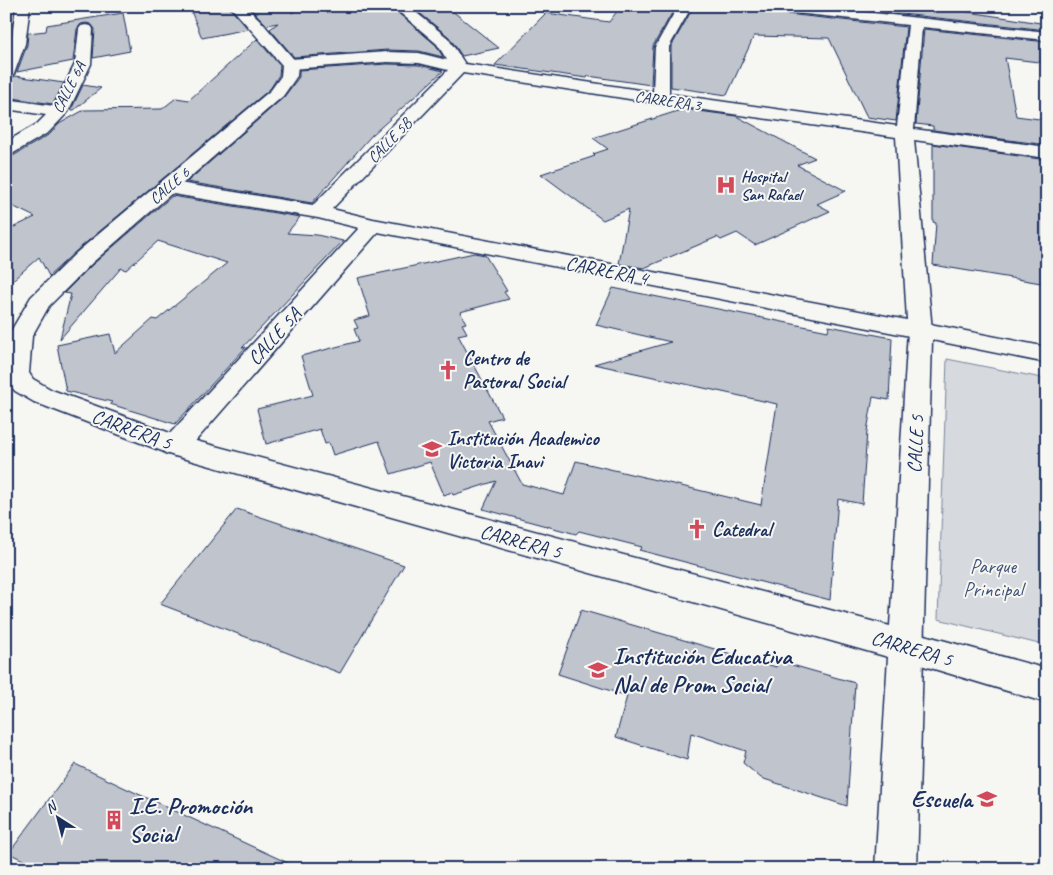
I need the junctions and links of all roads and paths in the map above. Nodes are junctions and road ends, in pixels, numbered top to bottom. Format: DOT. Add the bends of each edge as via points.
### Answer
graph roads {
  1 [pos="23,6"];
  2 [pos="237,6"];
  3 [pos="399,6"];
  4 [pos="685,6"];
  5 [pos="768,6"];
  6 [pos="915,21"];
  7 [pos="86,29"];
  8 [pos="1047,36"];
  9 [pos="290,64"];
  10 [pos="459,68"];
  11 [pos="6,74"];
  12 [pos="661,99"];
  13 [pos="6,104"];
  14 [pos="59,112"];
  15 [pos="905,134"];
  16 [pos="6,150"];
  17 [pos="1047,153"];
  18 [pos="167,187"];
  19 [pos="318,212"];
  20 [pos="373,225"];
  21 [pos="920,330"];
  22 [pos="1047,355"];
  23 [pos="11,375"];
  24 [pos="175,446"];
  25 [pos="906,646"];
  26 [pos="1047,686"];
  27 [pos="896,869"];
  1 -- 11 [label="street" via="18,44"];
  2 -- 9 [label="street"];
  3 -- 10 [label="street" via="443,41"];
  4 -- 12 [label="street" via="662,46"];
  5 -- 6 [label="street"];
  6 -- 8 [label="street"];
  6 -- 15 [label="street, CALLE 5"];
  7 -- 14 [label="street, CALLE 6A" via="83,64"];
  9 -- 10 [label="street, CARRERA 3" via="386,57 410,58"];
  9 -- 18 [label="street, CALLE 6" via="289,76 277,93"];
  10 -- 12 [label="street, CARRERA 3"];
  10 -- 19 [label="street, CALLE 5B"];
  12 -- 15 [label="street, CARRERA 3"];
  13 -- 14 [label="street"];
  14 -- 16 [label="street, CALLE 6A" via="43,128"];
  15 -- 17 [label="street, CARRERA 3"];
  15 -- 21 [label="street, CALLE 5"];
  18 -- 19 [label="street, CARRERA 4"];
  18 -- 23 [label="street, CALLE 6" via="84,258 39,302 20,336"];
  19 -- 20 [label="street, CARRERA 4"];
  20 -- 21 [label="street, CARRERA 4"];
  20 -- 24 [label="street, CALLE 5A"];
  21 -- 22 [label="street, CARRERA 4"];
  21 -- 25 [label="street, CALLE 5"];
  23 -- 24 [label="street, CARRERA 5" via="43,396"];
  24 -- 25 [label="street, CARRERA 5"];
  25 -- 26 [label="street, CARRERA 5"];
  25 -- 27 [label="street, CALLE 5"];
}
